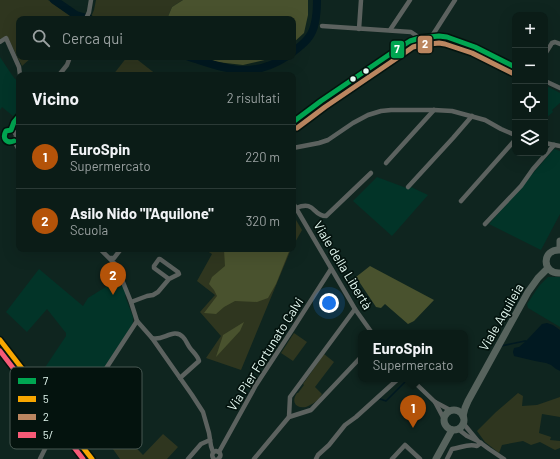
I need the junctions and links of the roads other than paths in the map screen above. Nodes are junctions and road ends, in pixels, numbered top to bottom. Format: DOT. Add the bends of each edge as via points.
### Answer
graph roads {
  1 [pos="91,0"];
  2 [pos="361,0"];
  3 [pos="410,0"];
  4 [pos="456,0"];
  5 [pos="87,16"];
  6 [pos="322,26"];
  7 [pos="359,29"];
  8 [pos="390,30"];
  9 [pos="432,36"];
  10 [pos="420,38"];
  11 [pos="0,42"];
  12 [pos="560,44"];
  13 [pos="548,49"];
  14 [pos="68,60"];
  15 [pos="512,66"];
  16 [pos="20,72"];
  17 [pos="61,72"];
  18 [pos="548,82"];
  19 [pos="560,88"];
  20 [pos="434,110"];
  21 [pos="472,116"];
  22 [pos="16,120"];
  23 [pos="296,120"];
  24 [pos="10,130"];
  25 [pos="512,134"];
  26 [pos="2,141"];
  27 [pos="14,141"];
  28 [pos="512,143"];
  29 [pos="548,143"];
  30 [pos="16,145"];
  31 [pos="554,145"];
  32 [pos="560,146"];
  33 [pos="296,147"];
  34 [pos="386,163"];
  35 [pos="371,173"];
  36 [pos="408,187"];
  37 [pos="461,201"];
  38 [pos="296,205"];
  39 [pos="296,208"];
  40 [pos="485,224"];
  41 [pos="560,241"];
  42 [pos="560,250"];
  43 [pos="103,252"];
  44 [pos="119,252"];
  45 [pos="110,258"];
  46 [pos="548,268"];
  47 [pos="331,269"];
  48 [pos="560,273"];
  49 [pos="169,279"];
  50 [pos="131,302"];
  51 [pos="355,309"];
  52 [pos="137,321"];
  53 [pos="370,330"];
  54 [pos="152,338"];
  55 [pos="0,340"];
  56 [pos="358,360"];
  57 [pos="21,367"];
  58 [pos="107,367"];
  59 [pos="180,378"];
  60 [pos="395,382"];
  61 [pos="414,382"];
  62 [pos="468,401"];
  63 [pos="435,402"];
  64 [pos="452,410"];
  65 [pos="289,417"];
  66 [pos="444,419"];
  67 [pos="463,420"];
  68 [pos="452,429"];
  69 [pos="210,440"];
  70 [pos="479,442"];
  71 [pos="45,449"];
  72 [pos="84,449"];
  73 [pos="216,452"];
  74 [pos="40,459"];
  75 [pos="92,459"];
  76 [pos="188,459"];
  77 [pos="214,459"];
  78 [pos="219,459"];
  79 [pos="254,459"];
  80 [pos="316,459"];
  81 [pos="392,459"];
  82 [pos="420,459"];
  83 [pos="436,459"];
  84 [pos="447,459"];
  85 [pos="504,459"];
  1 -- 5 [label="street"];
  2 -- 7 [label="street"];
  3 -- 8 [label="street"];
  4 -- 9 [label="street"];
  6 -- 7 [label="street"];
  7 -- 8 [label="street"];
  8 -- 10 [label="street" via="411,32"];
  9 -- 10 [label="street"];
  9 -- 15 [label="street" via="447,37"];
  10 -- 23 [label="street" via="396,50"];
  11 -- 16 [label="street" via="6,38"];
  12 -- 13 [label="street" via="552,43"];
  14 -- 17 [label="street"];
  18 -- 19 [label="street"];
  20 -- 21 [label="street"];
  20 -- 33 [label="street" via="381,111 353,123 328,140"];
  20 -- 34 [label="street"];
  21 -- 25 [label="street"];
  21 -- 36 [label="street"];
  22 -- 24 [label="street"];
  24 -- 26 [label="street" via="6,131"];
  24 -- 27 [label="street" via="16,134"];
  26 -- 27 [label="street"];
  27 -- 30 [label="street"];
  28 -- 37 [label="street"];
  29 -- 31 [label="street"];
  31 -- 32 [label="street"];
  31 -- 40 [label="street"];
  35 -- 38 [label="street, Viale della Libertà" via="326,216 306,205"];
  39 -- 47 [label="street, Viale della Libertà"];
  41 -- 42 [label="main road, Viale Aquileia"];
  42 -- 46 [label="main road, Viale Aquileia" via="553,250 548,254"];
  43 -- 45 [label="street"];
  44 -- 45 [label="street" via="114,258"];
  45 -- 50 [label="street" via="118,269"];
  46 -- 48 [label="main road"];
  46 -- 62 [label="main road, Viale Aquileia" via="528,292"];
  47 -- 51 [label="street, Viale della Libertà"];
  47 -- 73 [label="street, Via Pier Fortunato Calvi"];
  49 -- 49 [label="street" via="179,274 159,259 154,268"];
  49 -- 50 [label="street" via="158,292"];
  50 -- 52 [label="street"];
  51 -- 53 [label="street, Viale della Libertà"];
  51 -- 65 [label="street" via="290,397"];
  52 -- 54 [label="street"];
  52 -- 58 [label="street"];
  54 -- 59 [label="street"];
  54 -- 59 [label="street" via="157,340 179,334 198,357 198,362"];
  55 -- 57 [label="street"];
  56 -- 65 [label="street" via="310,410"];
  59 -- 69 [label="street" via="203,412"];
  60 -- 80 [label="street" via="345,426"];
  61 -- 63 [label="street"];
  62 -- 64 [label="main road"];
  62 -- 67 [label="main road, Viale Aquileia"];
  63 -- 64 [label="street"];
  63 -- 66 [label="street"];
  64 -- 66 [label="main road"];
  64 -- 67 [label="main road" via="461,412"];
  65 -- 79 [label="street"];
  66 -- 68 [label="main road" via="444,424"];
  67 -- 68 [label="main road, Viale Aquileia" via="461,427"];
  67 -- 70 [label="street"];
  68 -- 70 [label="street"];
  68 -- 83 [label="main road, Viale Aquileia"];
  69 -- 73 [label="street"];
  69 -- 76 [label="street" via="201,444"];
  70 -- 84 [label="street" via="476,446 469,444 452,449"];
  70 -- 85 [label="street"];
  71 -- 74 [label="street"];
  72 -- 75 [label="street"];
  73 -- 77 [label="street" via="212,456"];
  73 -- 78 [label="street" via="220,456"];
  81 -- 82 [label="street" via="405,445"];
}
